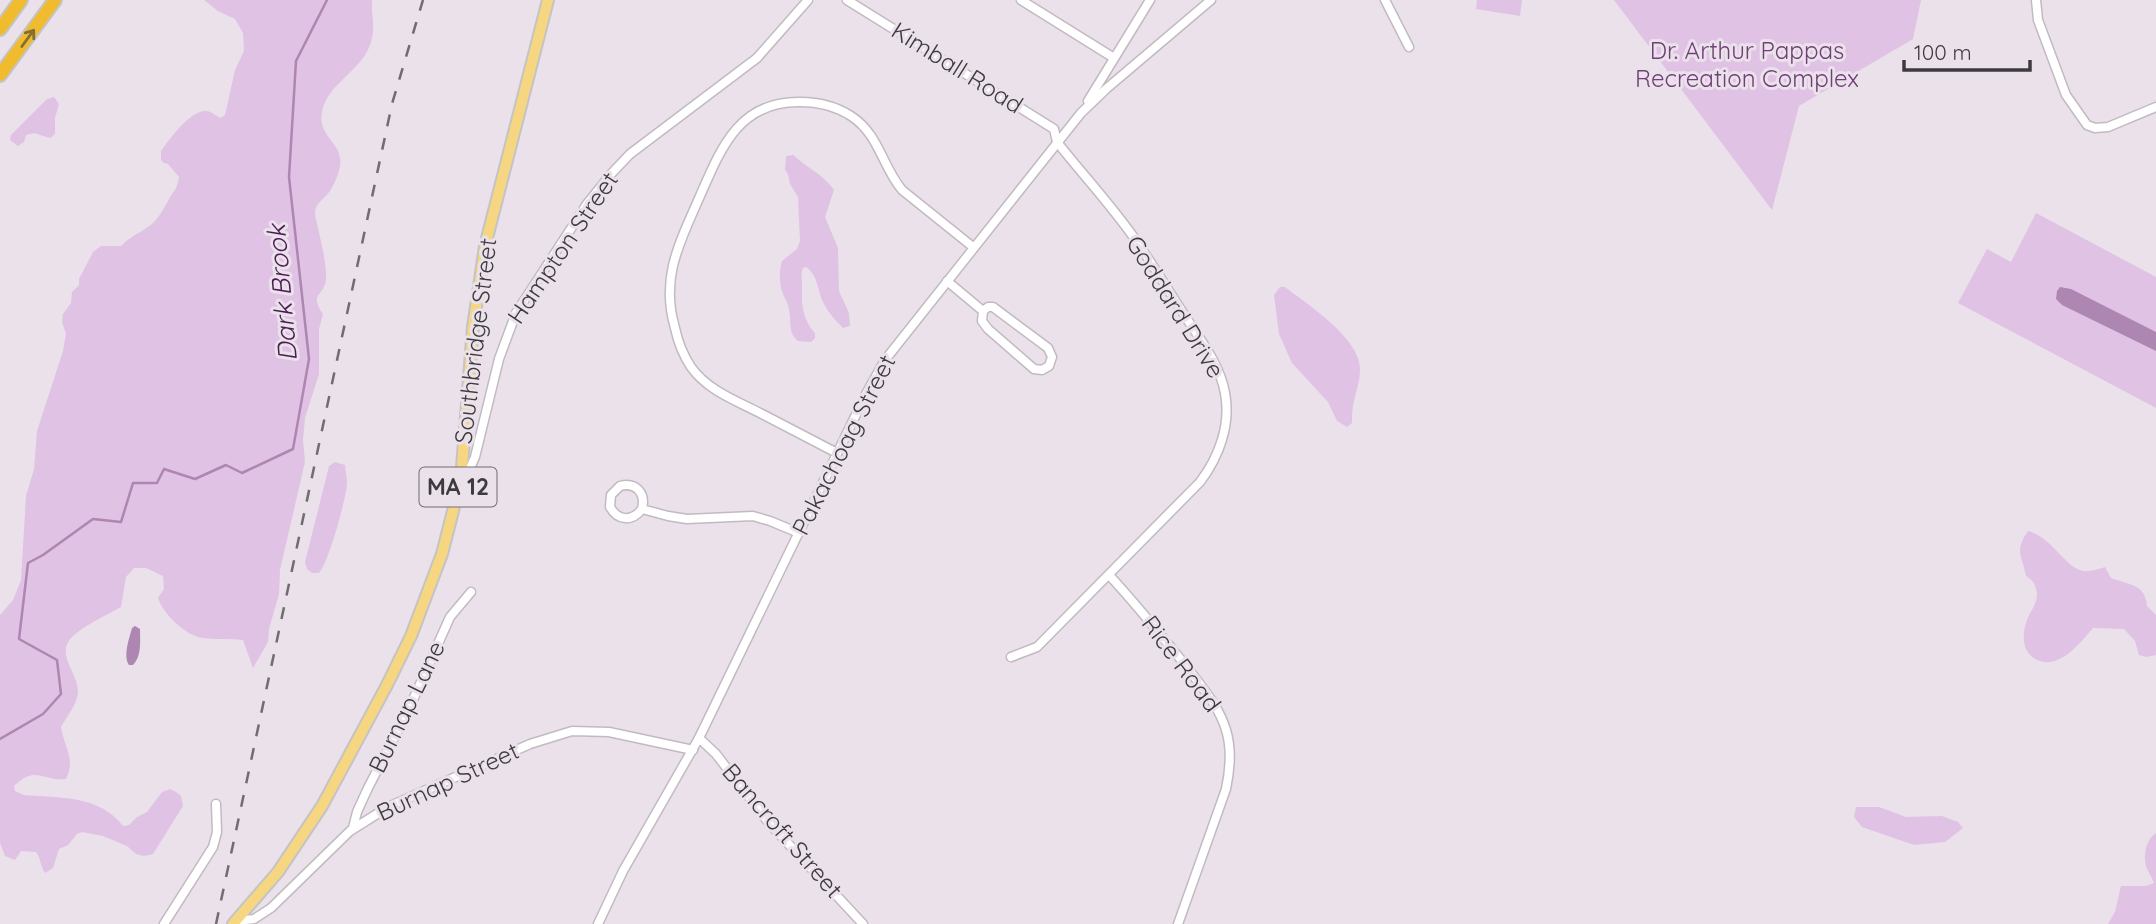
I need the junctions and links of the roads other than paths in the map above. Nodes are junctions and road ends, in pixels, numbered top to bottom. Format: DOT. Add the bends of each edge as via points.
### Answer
graph roads {
  1 [pos="21,0"];
  2 [pos="55,0"];
  3 [pos="548,0"];
  4 [pos="808,0"];
  5 [pos="847,0"];
  6 [pos="1021,0"];
  7 [pos="1150,0"];
  8 [pos="1210,0"];
  9 [pos="1385,0"];
  10 [pos="2036,0"];
  11 [pos="0,29"];
  12 [pos="1409,47"];
  13 [pos="1114,58"];
  14 [pos="0,75"];
  15 [pos="2156,107"];
  16 [pos="1081,113"];
  17 [pos="1057,142"];
  18 [pos="974,247"];
  19 [pos="947,281"];
  20 [pos="983,311"];
  21 [pos="837,453"];
  22 [pos="457,490"];
  23 [pos="642,509"];
  24 [pos="799,533"];
  25 [pos="1109,575"];
  26 [pos="471,592"];
  27 [pos="1011,657"];
  28 [pos="699,738"];
  29 [pos="693,750"];
  30 [pos="216,804"];
  31 [pos="353,828"];
  32 [pos="236,923"];
  33 [pos="163,924"];
  34 [pos="598,924"];
  35 [pos="863,924"];
  36 [pos="1178,924"];
  1 -- 11 [label="highway"];
  14 -- 2 [label="highway, one-way"];
  3 -- 22 [label="main road, Southbridge Street / MA 12" via="485,246"];
  4 -- 22 [label="street, Hampton Street" via="757,58 630,155 587,204 516,313 499,359 475,457"];
  5 -- 17 [label="street, Kimball Road" via="1054,128"];
  6 -- 13 [label="street"];
  7 -- 13 [label="street"];
  8 -- 16 [label="street, Pakachoag Street"];
  9 -- 12 [label="street"];
  10 -- 15 [label="street" via="2038,20 2066,95 2087,125 2117,124"];
  13 -- 16 [label="street"];
  16 -- 17 [label="street, Pakachoag Street"];
  17 -- 18 [label="street, Pakachoag Street"];
  17 -- 25 [label="street, Goddard Drive" via="1136,240 1209,354 1226,401 1223,439 1206,475"];
  18 -- 19 [label="street, Pakachoag Street"];
  18 -- 21 [label="street" via="902,190 867,129 832,108 791,102 768,106 746,119 719,151 669,279 670,312 681,349 697,374 717,391"];
  19 -- 20 [label="street"];
  19 -- 21 [label="street, Pakachoag Street" via="885,360"];
  20 -- 20 [label="street" via="990,306 997,309 1048,348 1049,366 1034,369 988,330 982,321"];
  21 -- 24 [label="street, Pakachoag Street"];
  22 -- 32 [label="main road, Southbridge Street / MA 12" via="427,597 387,685 300,841"];
  23 -- 23 [label="street" via="633,517 618,516 610,507 611,495 620,486 633,486 642,495"];
  23 -- 24 [label="street" via="687,519 753,516"];
  24 -- 28 [label="street, Pakachoag Street"];
  25 -- 27 [label="street, Goddard Drive" via="1037,647"];
  25 -- 36 [label="street, Rice Road" via="1208,695 1228,739 1226,789"];
  26 -- 31 [label="street, Burnap Lane" via="450,617"];
  28 -- 29 [label="street, Pakachoag Street"];
  28 -- 35 [label="street, Bancroft Street"];
  29 -- 31 [label="street, Burnap Street" via="600,731 564,733 388,807"];
  29 -- 34 [label="street, Pakachoag Street"];
  30 -- 33 [label="street" via="213,847"];
  31 -- 32 [label="street, Burnap Street" via="271,908"];
}
